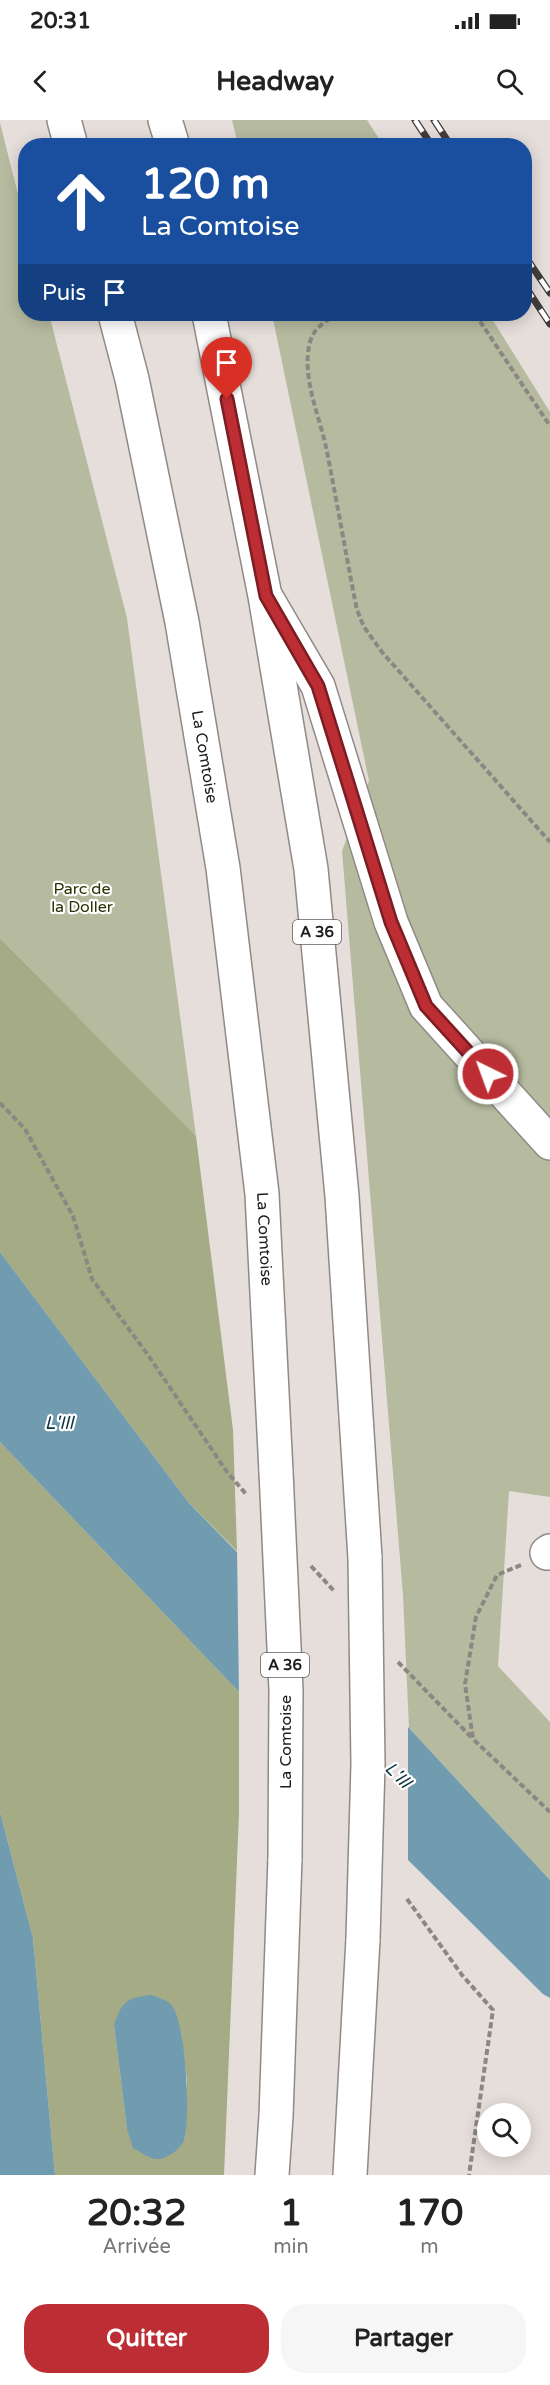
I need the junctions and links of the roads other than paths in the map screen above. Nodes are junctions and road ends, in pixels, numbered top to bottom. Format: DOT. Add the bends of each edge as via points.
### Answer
graph roads {
  1 [pos="64,120"];
  2 [pos="165,120"];
  3 [pos="68,138"];
  4 [pos="171,138"];
  5 [pos="117,321"];
  6 [pos="210,321"];
  7 [pos="266,596"];
  8 [pos="550,1143"];
  9 [pos="272,2175"];
  10 [pos="350,2175"];
  1 -- 3 [label="main road"];
  2 -- 4 [label="main road"];
  5 -- 9 [label="main road, La Comtoise / A 36, bridge" via="182,622 223,868 262,1194 286,1690 285,1858"];
  6 -- 7 [label="main road, A 36"];
  7 -- 8 [label="main road" via="318,686 391,922 426,1006"];
  7 -- 10 [label="main road, A 36, bridge" via="311,869 342,1196 365,1558 368,1764"];
}
